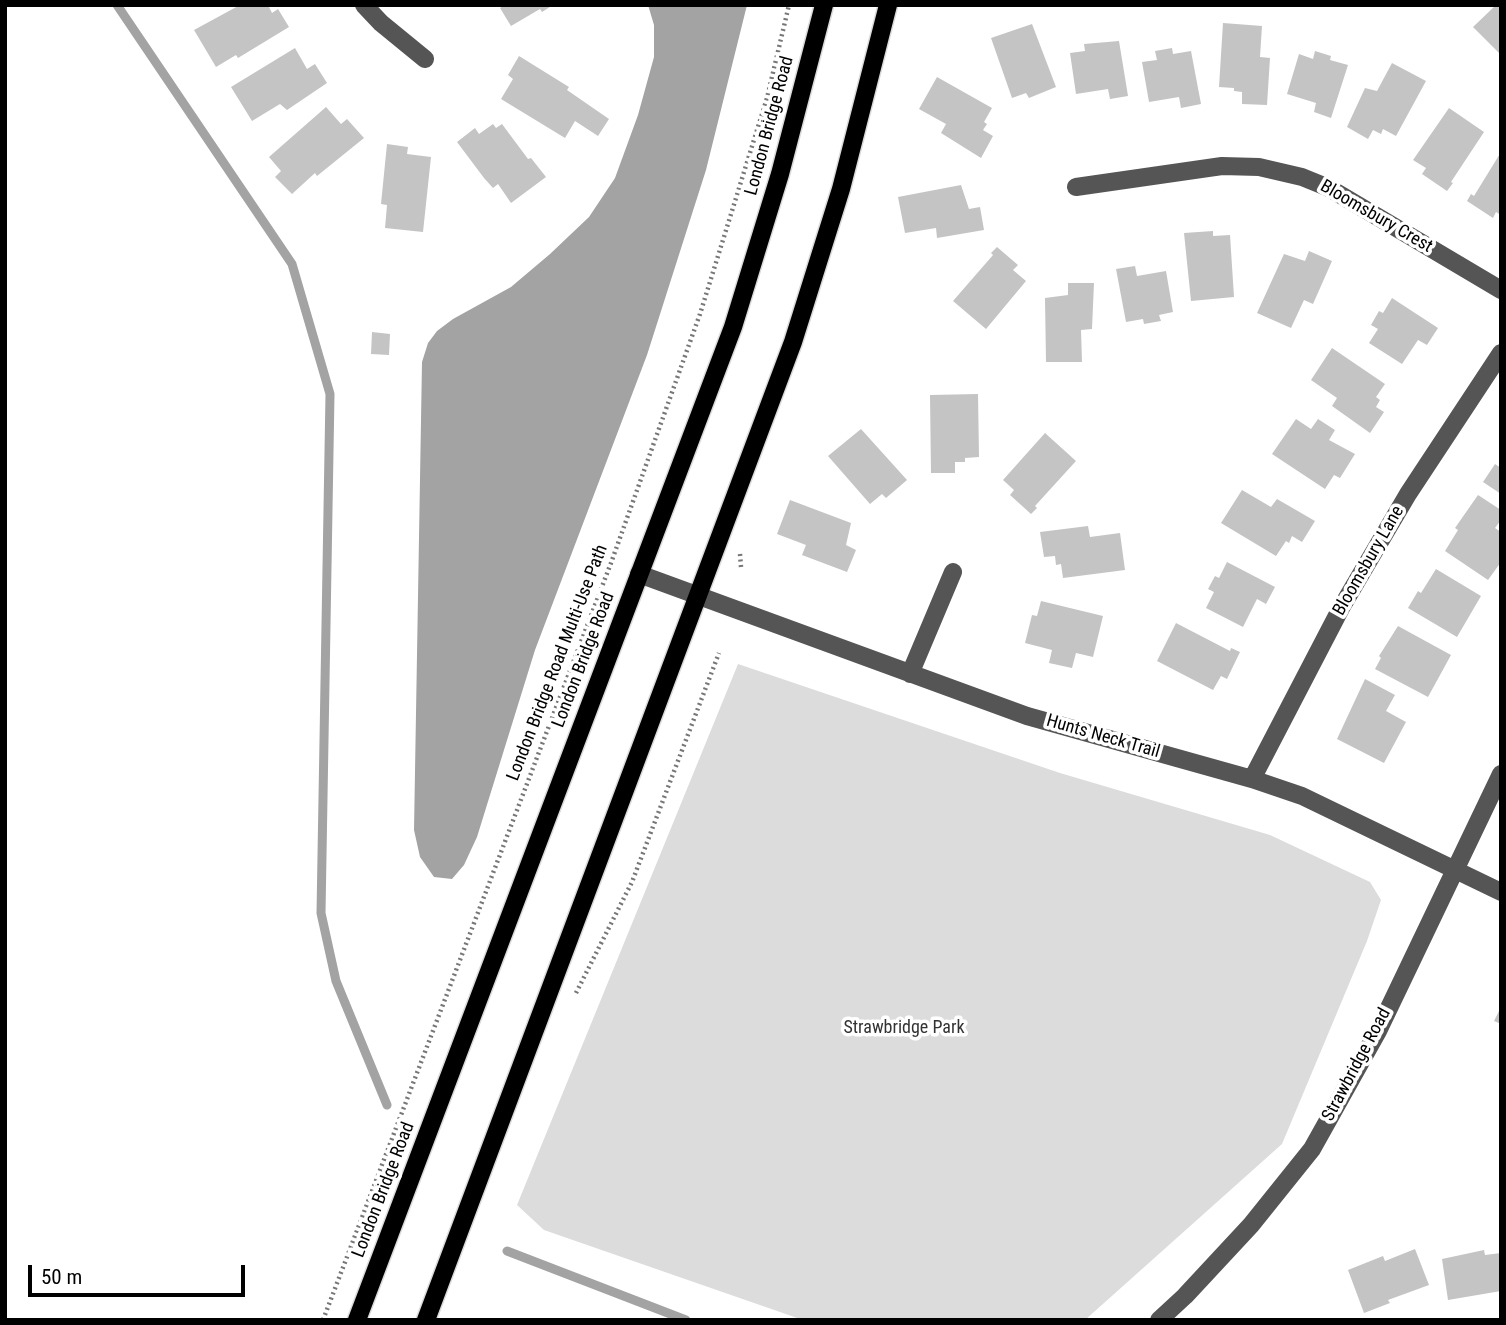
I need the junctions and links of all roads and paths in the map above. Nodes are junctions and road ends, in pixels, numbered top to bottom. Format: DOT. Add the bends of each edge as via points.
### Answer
graph roads {
  1 [pos="364,5"];
  2 [pos="789,5"];
  3 [pos="824,5"];
  4 [pos="888,5"];
  5 [pos="425,59"];
  6 [pos="1076,187"];
  7 [pos="1501,290"];
  8 [pos="1501,353"];
  9 [pos="953,572"];
  10 [pos="639,574"];
  11 [pos="699,597"];
  12 [pos="719,653"];
  13 [pos="910,674"];
  14 [pos="1501,774"];
  15 [pos="1252,779"];
  16 [pos="1454,869"];
  17 [pos="1501,892"];
  18 [pos="571,1002"];
  19 [pos="323,1320"];
  20 [pos="357,1320"];
  21 [pos="426,1320"];
  22 [pos="1158,1320"];
  1 -- 5 [label="street"];
  2 -- 19 [label="path, London Bridge Road Multi-Use Path" via="767,98 691,341"];
  3 -- 10 [label="main road, London Bridge Road" via="780,174 733,327"];
  4 -- 11 [label="main road" via="841,189 793,342"];
  6 -- 7 [label="street, Bloomsbury Crest" via="1222,166 1259,167 1302,177 1329,188"];
  8 -- 15 [label="street, Bloomsbury Lane" via="1374,551"];
  9 -- 13 [label="street"];
  10 -- 11 [label="street, Hunts Neck Trail"];
  10 -- 20 [label="main road, London Bridge Road"];
  11 -- 13 [label="street, Hunts Neck Trail"];
  11 -- 21 [label="main road"];
  12 -- 18 [label="path" via="632,882"];
  13 -- 15 [label="street, Hunts Neck Trail" via="1027,716"];
  14 -- 16 [label="street, Strawbridge Road"];
  15 -- 16 [label="street, Hunts Neck Trail" via="1302,796"];
  16 -- 17 [label="street, Hunts Neck Trail"];
  16 -- 22 [label="street, Strawbridge Road" via="1378,1031 1311,1149 1251,1225"];
}
